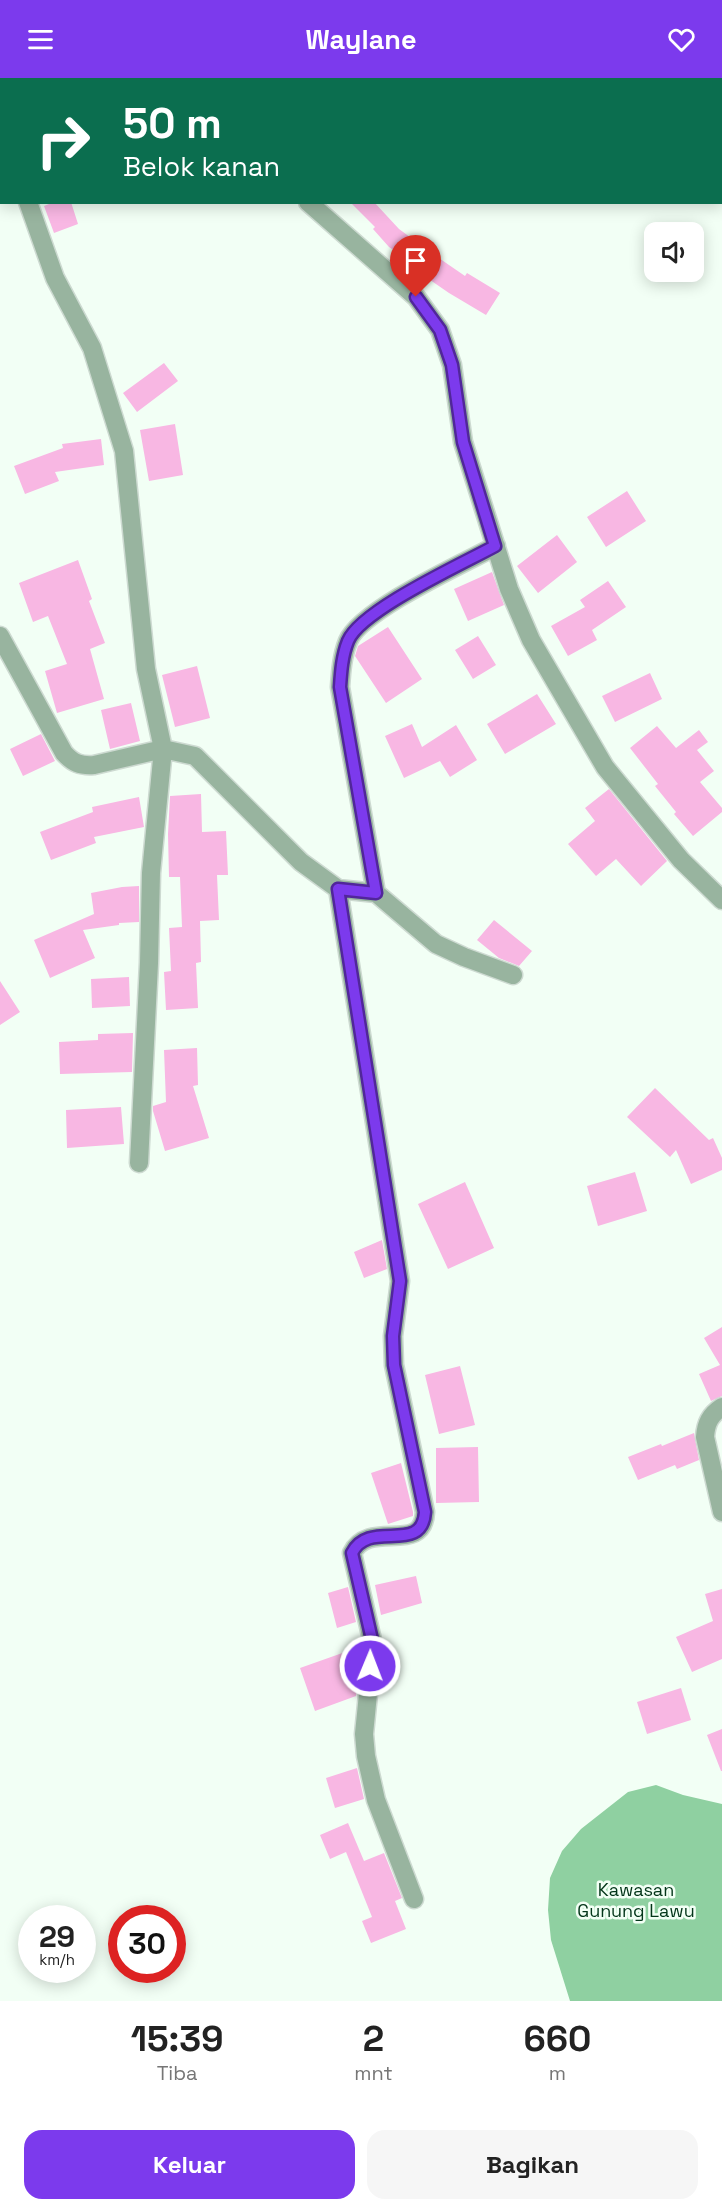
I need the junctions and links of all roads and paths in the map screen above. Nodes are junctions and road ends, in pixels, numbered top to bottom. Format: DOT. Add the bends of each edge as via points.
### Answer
graph roads {
  1 [pos="29,204"];
  2 [pos="310,204"];
  3 [pos="495,546"];
  4 [pos="0,636"];
  5 [pos="163,749"];
  6 [pos="338,889"];
  7 [pos="376,893"];
  8 [pos="722,900"];
  9 [pos="513,975"];
  10 [pos="139,1163"];
  11 [pos="722,1407"];
  12 [pos="722,1512"];
  13 [pos="414,1899"];
  1 -- 5 [label="street" via="55,278 92,348 124,451 146,669"];
  2 -- 3 [label="street" via="416,297 440,330 452,365 463,442"];
  3 -- 7 [label="street" via="385,606 363,621 348,639 340,687"];
  3 -- 8 [label="street" via="531,640 605,767 681,860"];
  4 -- 5 [label="street" via="64,753 73,762 94,765"];
  5 -- 6 [label="street" via="195,756 301,862"];
  5 -- 10 [label="street" via="151,873"];
  6 -- 7 [label="street"];
  6 -- 13 [label="street" via="400,1281 393,1336 394,1365 425,1512 424,1522 413,1534 364,1539 352,1553 373,1644 364,1734 366,1756 376,1800"];
  7 -- 9 [label="street" via="436,944"];
  11 -- 12 [label="street" via="706,1425 705,1437"];
}
